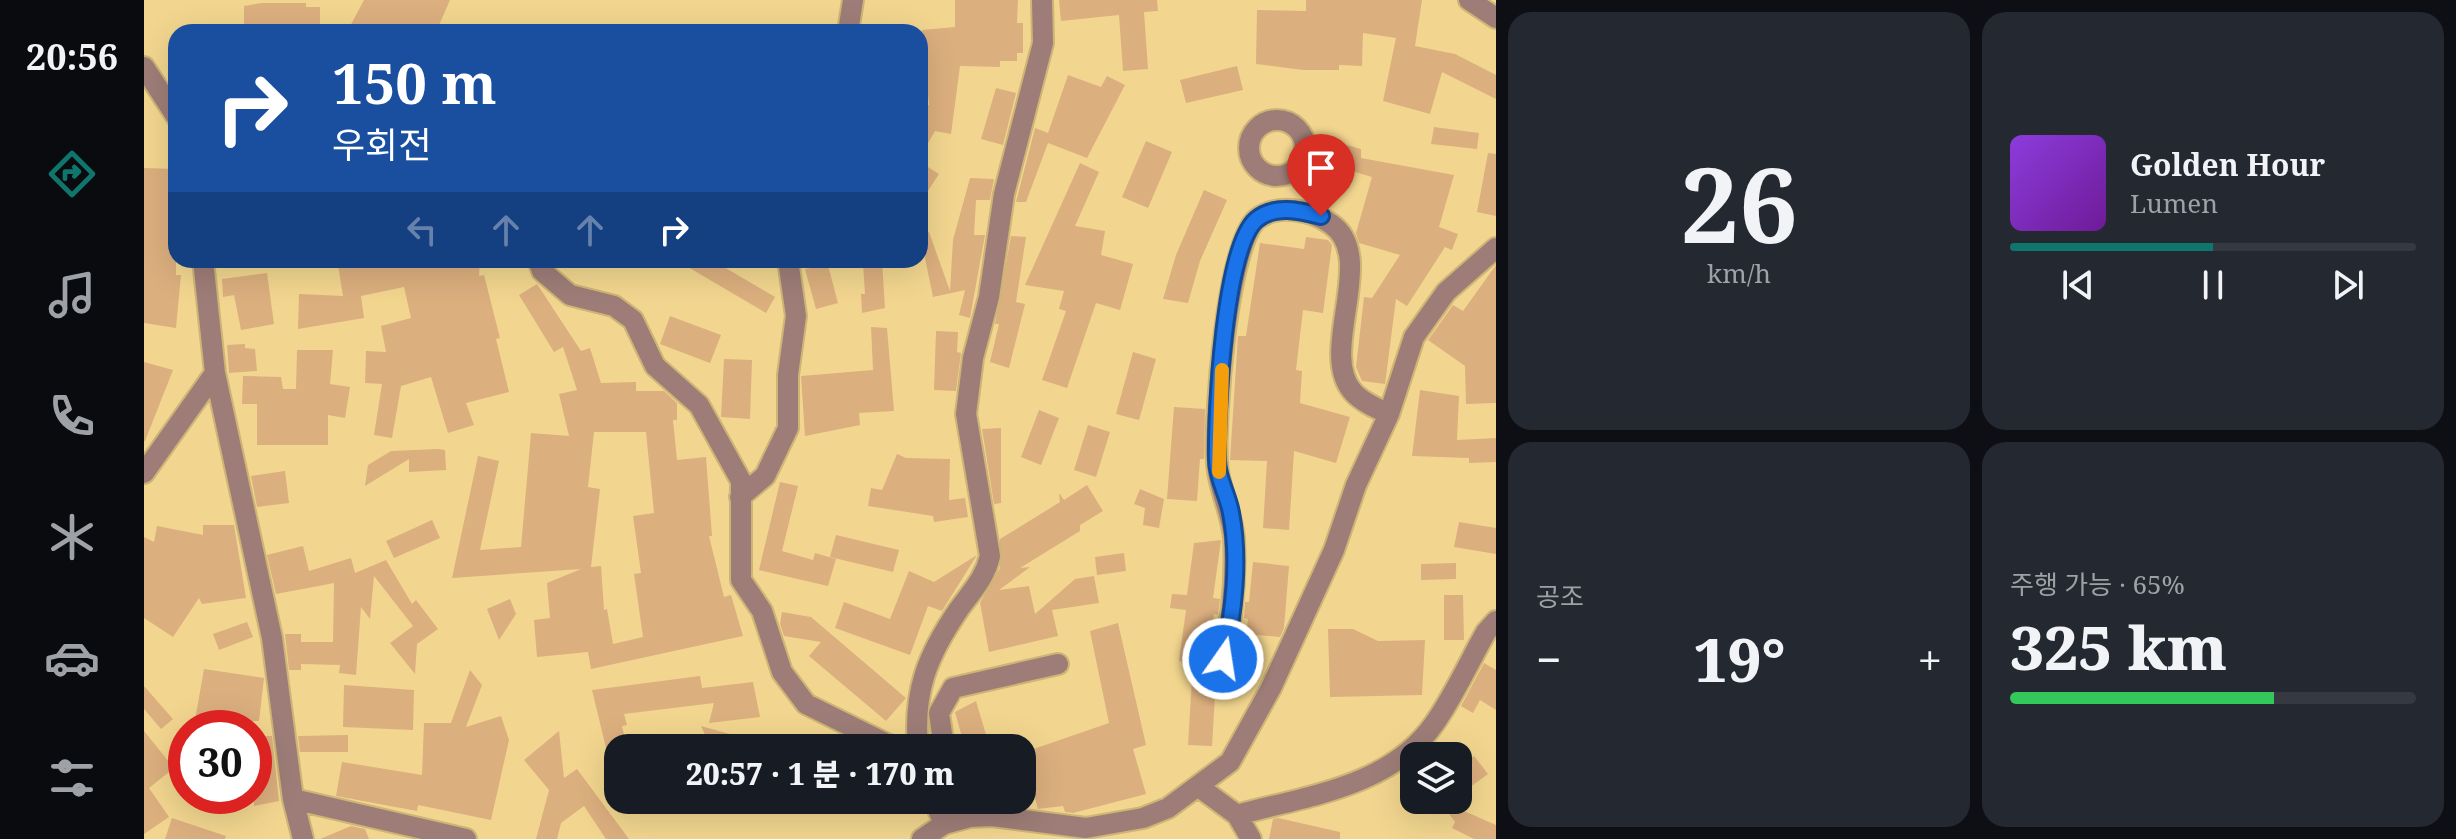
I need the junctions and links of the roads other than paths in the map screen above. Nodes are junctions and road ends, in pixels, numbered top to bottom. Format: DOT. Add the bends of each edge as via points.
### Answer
graph roads {
  1 [pos="853,0"];
  2 [pos="1042,0"];
  3 [pos="1469,0"];
  4 [pos="1496,18"];
  5 [pos="849,24"];
  6 [pos="144,67"];
  7 [pos="168,104"];
  8 [pos="1283,175"];
  9 [pos="1285,210"];
  10 [pos="1496,248"];
  11 [pos="204,268"];
  12 [pos="541,268"];
  13 [pos="789,268"];
  14 [pos="215,373"];
  15 [pos="1389,414"];
  16 [pos="144,473"];
  17 [pos="740,497"];
  18 [pos="1496,621"];
  19 [pos="1223,659"];
  20 [pos="1058,664"];
  21 [pos="867,734"];
  22 [pos="917,734"];
  23 [pos="942,734"];
  24 [pos="1199,787"];
  25 [pos="293,799"];
  26 [pos="940,814"];
  27 [pos="944,814"];
  28 [pos="1237,815"];
  29 [pos="944,824"];
  30 [pos="303,839"];
  31 [pos="466,839"];
  32 [pos="922,839"];
  33 [pos="1251,839"];
  1 -- 5 [label="street"];
  2 -- 22 [label="street" via="1043,43 1004,194 966,414 990,556 985,576 948,625 923,672"];
  3 -- 4 [label="street"];
  6 -- 7 [label="street"];
  8 -- 9 [label="street"];
  9 -- 15 [label="street" via="1321,216 1337,228 1351,260 1343,343 1346,381 1367,403"];
  9 -- 19 [label="street" via="1256,220 1243,242 1224,338 1217,463 1234,541 1232,620"];
  10 -- 15 [label="street" via="1446,292 1414,337"];
  11 -- 14 [label="street"];
  12 -- 17 [label="street" via="570,295 614,306 633,320 655,366 699,405 741,481"];
  13 -- 17 [label="street" via="796,316 788,428 765,476"];
  14 -- 16 [label="street"];
  14 -- 25 [label="street" via="272,638"];
  15 -- 24 [label="street" via="1271,688 1230,762"];
  17 -- 21 [label="street" via="741,580 762,611 782,672 806,704"];
  18 -- 28 [label="street" via="1434,723 1401,757 1358,781"];
  20 -- 23 [label="street" via="953,688 939,713"];
  24 -- 28 [label="street"];
  24 -- 29 [label="street" via="1168,808 1113,825 1075,827 992,816"];
  25 -- 30 [label="street"];
  25 -- 31 [label="street"];
  26 -- 29 [label="street"];
  27 -- 29 [label="street"];
  28 -- 33 [label="street"];
  29 -- 32 [label="street"];
}
